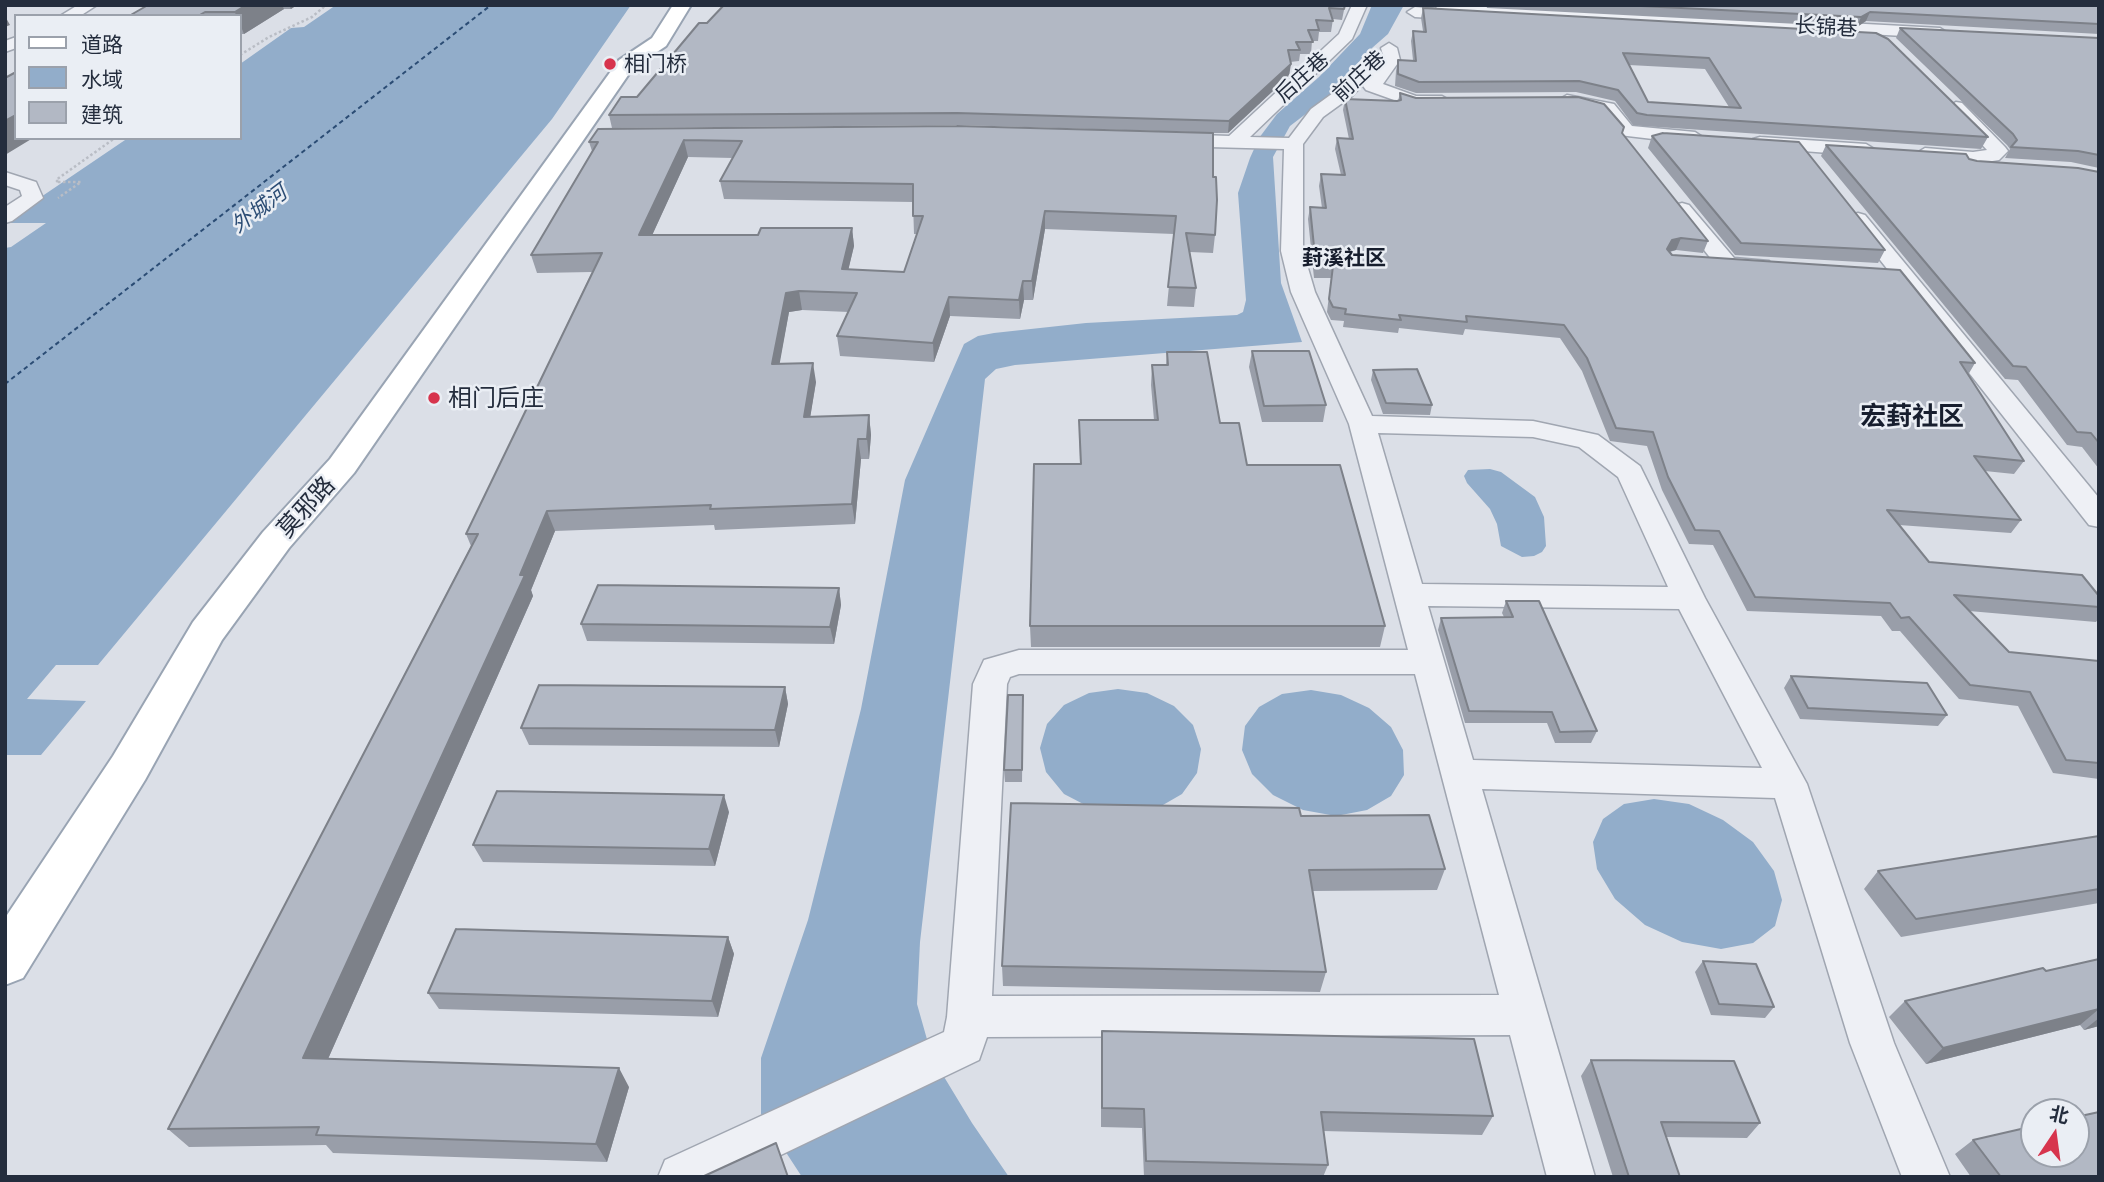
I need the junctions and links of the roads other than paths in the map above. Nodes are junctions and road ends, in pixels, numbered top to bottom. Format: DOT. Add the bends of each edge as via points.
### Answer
graph roads {
  1 [pos="90,5"];
  2 [pos="682,5"];
  3 [pos="1360,5"];
  4 [pos="72,14"];
  5 [pos="1409,22"];
  6 [pos="1962,34"];
  7 [pos="1891,45"];
  8 [pos="1941,93"];
  9 [pos="1548,100"];
  10 [pos="1454,101"];
  11 [pos="1151,140"];
  12 [pos="1240,142"];
  13 [pos="1294,145"];
  14 [pos="1637,152"];
  15 [pos="1804,152"];
  16 [pos="1896,155"];
  17 [pos="2006,166"];
  18 [pos="1821,173"];
  19 [pos="5,178"];
  20 [pos="1670,193"];
  21 [pos="1845,203"];
  22 [pos="5,217"];
  23 [pos="1702,262"];
  24 [pos="1727,264"];
  25 [pos="1781,267"];
  26 [pos="1876,273"];
  27 [pos="1903,275"];
  28 [pos="1362,424"];
  29 [pos="2099,518"];
  30 [pos="1410,595"];
  31 [pos="1689,598"];
  32 [pos="1428,662"];
  33 [pos="1459,774"];
  34 [pos="1789,784"];
  35 [pos="5,962"];
  36 [pos="1526,1015"];
  37 [pos="969,1017"];
  38 [pos="682,1177"];
  39 [pos="1571,1177"];
  40 [pos="1926,1177"];
  1 -- 4 [label="street"];
  2 -- 35 [label="main road, 莫邪路" via="659,41 627,52 588,137 342,466 276,540 207,632 129,768"];
  3 -- 12 [label="street, 后庄巷" via="1346,36"];
  5 -- 6 [label="street, 长锦巷"];
  5 -- 7 [label="street" via="1875,36"];
  5 -- 10 [label="street" via="1392,61 1372,86 1414,101"];
  5 -- 13 [label="street, 前庄巷" via="1346,92 1317,113"];
  8 -- 16 [label="street" via="1998,151 1973,158"];
  9 -- 14 [label="street" via="1575,100 1608,108 1626,131 1710,142 1629,142"];
  11 -- 12 [label="street, 后庄巷"];
  12 -- 13 [label="street, 后庄巷"];
  13 -- 28 [label="street" via="1292,251 1303,292"];
  15 -- 16 [label="street"];
  15 -- 16 [label="street" via="1738,144"];
  15 -- 18 [label="street"];
  16 -- 17 [label="street"];
  19 -- 22 [label="street" via="29,186 33,198"];
  20 -- 24 [label="street"];
  21 -- 27 [label="street"];
  23 -- 24 [label="street"];
  24 -- 25 [label="street"];
  26 -- 27 [label="street"];
  27 -- 29 [label="street"];
  28 -- 30 [label="street"];
  28 -- 31 [label="street" via="1532,429 1588,441 1630,472"];
  30 -- 31 [label="street"];
  30 -- 32 [label="street"];
  31 -- 34 [label="street"];
  32 -- 33 [label="street"];
  32 -- 37 [label="street" via="1019,662 996,669 990,684"];
  33 -- 34 [label="street"];
  33 -- 36 [label="street"];
  34 -- 40 [label="street" via="1872,1043"];
  36 -- 37 [label="street"];
  36 -- 39 [label="street"];
  37 -- 38 [label="street" via="962,1045"];
}
